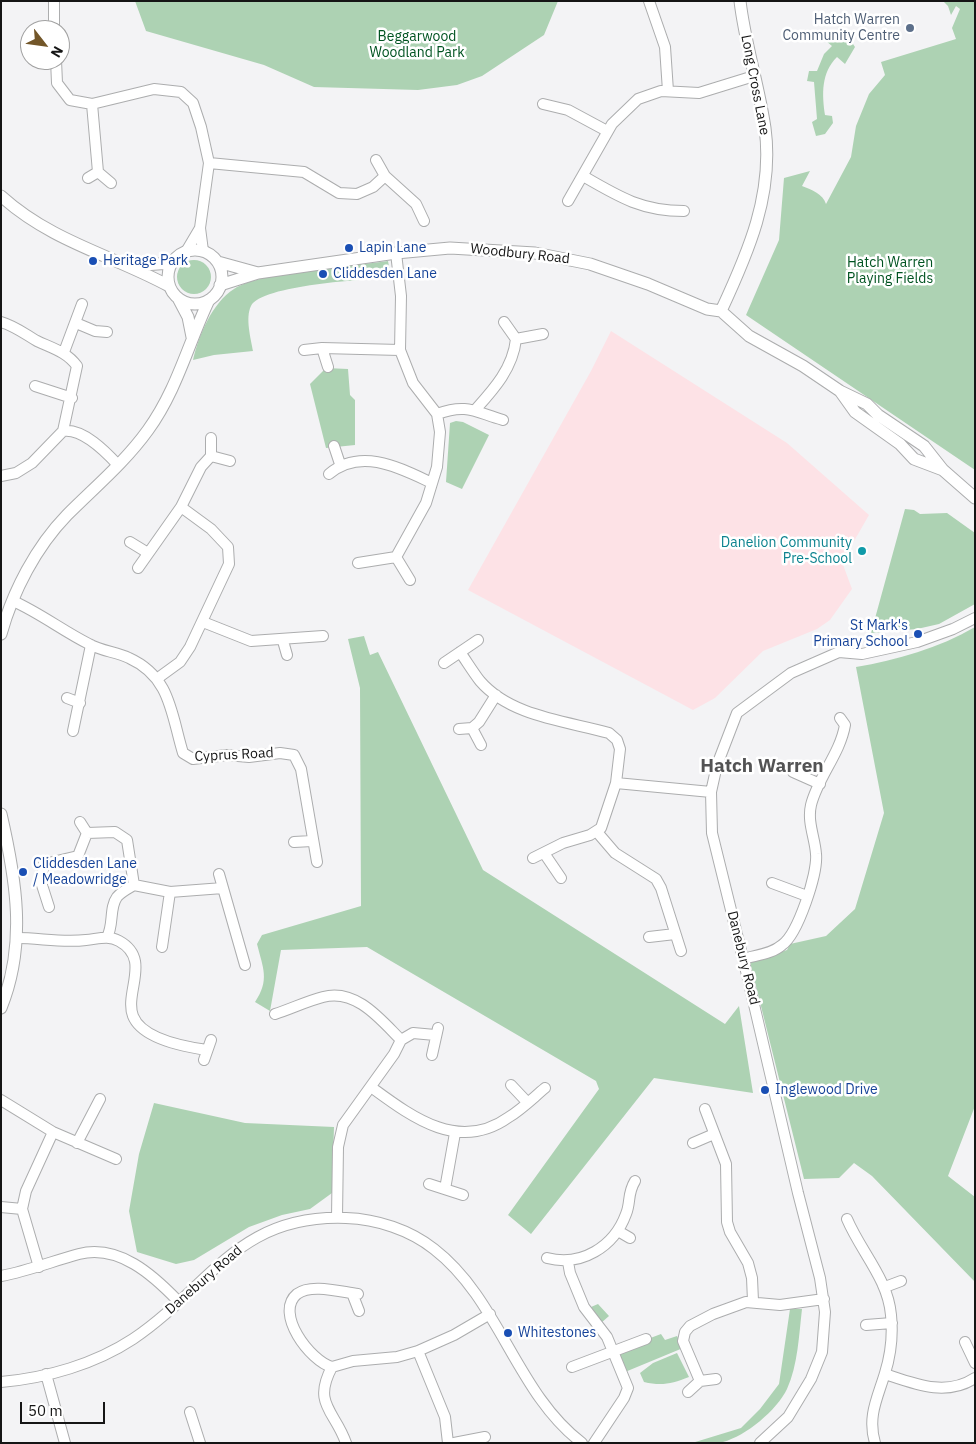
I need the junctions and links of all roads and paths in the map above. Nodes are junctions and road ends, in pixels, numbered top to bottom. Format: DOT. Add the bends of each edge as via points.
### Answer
graph roads {
  1 [pos="649,1"];
  2 [pos="740,1"];
  3 [pos="54,2"];
  4 [pos="54,20"];
  5 [pos="56,70"];
  6 [pos="754,76"];
  7 [pos="668,91"];
  8 [pos="92,104"];
  9 [pos="543,104"];
  10 [pos="607,132"];
  11 [pos="376,160"];
  12 [pos="208,163"];
  13 [pos="98,172"];
  14 [pos="385,176"];
  15 [pos="583,176"];
  16 [pos="88,178"];
  17 [pos="111,183"];
  18 [pos="1,196"];
  19 [pos="568,201"];
  20 [pos="684,211"];
  21 [pos="424,221"];
  22 [pos="200,228"];
  23 [pos="188,250"];
  24 [pos="203,251"];
  25 [pos="396,253"];
  26 [pos="218,262"];
  27 [pos="171,263"];
  28 [pos="130,266"];
  29 [pos="258,273"];
  30 [pos="220,285"];
  31 [pos="169,286"];
  32 [pos="178,298"];
  33 [pos="209,300"];
  34 [pos="82,304"];
  35 [pos="722,311"];
  36 [pos="1,322"];
  37 [pos="504,322"];
  38 [pos="76,323"];
  39 [pos="107,332"];
  40 [pos="543,334"];
  41 [pos="192,337"];
  42 [pos="516,339"];
  43 [pos="322,348"];
  44 [pos="304,350"];
  45 [pos="400,350"];
  46 [pos="64,352"];
  47 [pos="328,367"];
  48 [pos="35,386"];
  49 [pos="840,391"];
  50 [pos="72,398"];
  51 [pos="476,410"];
  52 [pos="437,414"];
  53 [pos="503,420"];
  54 [pos="64,431"];
  55 [pos="211,438"];
  56 [pos="334,446"];
  57 [pos="210,456"];
  58 [pos="230,462"];
  59 [pos="340,464"];
  60 [pos="118,465"];
  61 [pos="943,470"];
  62 [pos="329,474"];
  63 [pos="1,476"];
  64 [pos="432,483"];
  65 [pos="975,498"];
  66 [pos="181,507"];
  67 [pos="130,542"];
  68 [pos="148,553"];
  69 [pos="396,557"];
  70 [pos="358,563"];
  71 [pos="138,568"];
  72 [pos="410,580"];
  73 [pos="13,601"];
  74 [pos="975,618"];
  75 [pos="203,622"];
  76 [pos="1,634"];
  77 [pos="323,636"];
  78 [pos="478,640"];
  79 [pos="283,641"];
  80 [pos="91,645"];
  81 [pos="460,652"];
  82 [pos="287,655"];
  83 [pos="444,663"];
  84 [pos="158,678"];
  85 [pos="496,695"];
  86 [pos="67,698"];
  87 [pos="80,703"];
  88 [pos="840,718"];
  89 [pos="459,728"];
  90 [pos="472,728"];
  91 [pos="73,731"];
  92 [pos="481,745"];
  93 [pos="793,772"];
  94 [pos="616,783"];
  95 [pos="820,784"];
  96 [pos="711,792"];
  97 [pos="1,814"];
  98 [pos="80,822"];
  99 [pos="597,832"];
  100 [pos="88,833"];
  101 [pos="312,841"];
  102 [pos="294,842"];
  103 [pos="544,853"];
  104 [pos="534,858"];
  105 [pos="317,862"];
  106 [pos="219,874"];
  107 [pos="561,878"];
  108 [pos="772,883"];
  109 [pos="134,885"];
  110 [pos="223,888"];
  111 [pos="170,892"];
  112 [pos="807,896"];
  113 [pos="49,907"];
  114 [pos="675,934"];
  115 [pos="107,937"];
  116 [pos="649,937"];
  117 [pos="17,938"];
  118 [pos="162,948"];
  119 [pos="681,951"];
  120 [pos="743,959"];
  121 [pos="245,965"];
  122 [pos="1,1008"];
  123 [pos="275,1014"];
  124 [pos="401,1040"];
  125 [pos="208,1050"];
  126 [pos="432,1055"];
  127 [pos="512,1085"];
  128 [pos="371,1087"];
  129 [pos="545,1088"];
  130 [pos="100,1099"];
  131 [pos="1,1100"];
  132 [pos="527,1102"];
  133 [pos="705,1109"];
  134 [pos="54,1132"];
  135 [pos="456,1133"];
  136 [pos="714,1134"];
  137 [pos="77,1143"];
  138 [pos="693,1143"];
  139 [pos="116,1159"];
  140 [pos="635,1181"];
  141 [pos="429,1184"];
  142 [pos="445,1189"];
  143 [pos="463,1195"];
  144 [pos="1,1207"];
  145 [pos="22,1209"];
  146 [pos="337,1217"];
  147 [pos="847,1219"];
  148 [pos="618,1231"];
  149 [pos="630,1238"];
  150 [pos="547,1258"];
  151 [pos="568,1262"];
  152 [pos="39,1266"];
  153 [pos="1,1276"];
  154 [pos="901,1281"];
  155 [pos="885,1287"];
  156 [pos="824,1299"];
  157 [pos="178,1301"];
  158 [pos="753,1301"];
  159 [pos="359,1311"];
  160 [pos="490,1314"];
  161 [pos="892,1323"];
  162 [pos="866,1325"];
  163 [pos="646,1338"];
  164 [pos="965,1342"];
  165 [pos="418,1351"];
  166 [pos="613,1351"];
  167 [pos="975,1363"];
  168 [pos="332,1367"];
  169 [pos="572,1367"];
  170 [pos="46,1374"];
  171 [pos="885,1374"];
  172 [pos="975,1378"];
  173 [pos="716,1379"];
  174 [pos="700,1381"];
  175 [pos="1,1382"];
  176 [pos="688,1392"];
  177 [pos="190,1412"];
  178 [pos="485,1437"];
  179 [pos="65,1443"];
  180 [pos="200,1443"];
  181 [pos="346,1443"];
  182 [pos="448,1443"];
  183 [pos="454,1443"];
  184 [pos="582,1443"];
  185 [pos="594,1443"];
  186 [pos="760,1443"];
  187 [pos="875,1443"];
  1 -- 7 [label="street" via="665,47"];
  2 -- 6 [label="street, Long Cross Lane"];
  3 -- 4 [label="street"];
  5 -- 8 [label="street" via="57,83 70,100"];
  6 -- 7 [label="street" via="698,93"];
  6 -- 35 [label="street, Long Cross Lane" via="766,131 763,199 749,251"];
  7 -- 10 [label="street" via="638,99"];
  8 -- 12 [label="street" via="154,89 181,92 193,103"];
  8 -- 13 [label="street"];
  9 -- 10 [label="street" via="568,110"];
  10 -- 15 [label="street"];
  11 -- 14 [label="street"];
  12 -- 14 [label="street" via="304,172 339,193 357,194 373,187"];
  12 -- 22 [label="street"];
  13 -- 16 [label="street"];
  13 -- 17 [label="street"];
  14 -- 21 [label="street" via="416,204"];
  15 -- 19 [label="street"];
  15 -- 20 [label="street" via="634,204 662,211"];
  18 -- 28 [label="street" via="73,244"];
  22 -- 23 [label="street"];
  22 -- 24 [label="street"];
  23 -- 24 [label="street"];
  23 -- 27 [label="street"];
  24 -- 26 [label="street"];
  25 -- 29 [label="street, Woodbury Road"];
  25 -- 35 [label="street, Woodbury Road" via="474,248 535,253 574,260 648,284 707,309"];
  25 -- 45 [label="street" via="401,296"];
  26 -- 29 [label="street, Woodbury Road"];
  26 -- 30 [label="street" via="222,272"];
  27 -- 28 [label="street"];
  27 -- 31 [label="street"];
  28 -- 31 [label="street"];
  29 -- 30 [label="street, Woodbury Road"];
  30 -- 33 [label="street"];
  31 -- 32 [label="street"];
  32 -- 33 [label="street" via="195,304"];
  32 -- 41 [label="street" via="188,317"];
  33 -- 41 [label="street"];
  34 -- 38 [label="street"];
  35 -- 49 [label="street, Woodbury Road" via="749,336"];
  36 -- 46 [label="street"];
  37 -- 42 [label="street"];
  38 -- 39 [label="street"];
  38 -- 46 [label="street"];
  40 -- 42 [label="street"];
  41 -- 60 [label="street" via="182,371 167,401 140,441"];
  42 -- 51 [label="street" via="510,364"];
  43 -- 44 [label="street"];
  43 -- 45 [label="street"];
  43 -- 47 [label="street"];
  45 -- 52 [label="street" via="412,383"];
  46 -- 50 [label="street" via="77,366"];
  48 -- 50 [label="street"];
  49 -- 61 [label="street, Woodbury Road" via="867,404 924,446"];
  49 -- 61 [label="street, Woodbury Road" via="855,412 900,444 914,459"];
  50 -- 54 [label="street"];
  51 -- 52 [label="street" via="455,409"];
  51 -- 53 [label="street"];
  52 -- 64 [label="street" via="440,448"];
  54 -- 60 [label="street" via="73,431 87,438"];
  54 -- 63 [label="street" via="32,463 16,473"];
  55 -- 57 [label="street"];
  56 -- 59 [label="street"];
  57 -- 58 [label="street"];
  57 -- 66 [label="street"];
  59 -- 62 [label="street"];
  59 -- 64 [label="street" via="383,463"];
  60 -- 73 [label="street" via="56,529 29,568"];
  61 -- 65 [label="street, Woodbury Road"];
  64 -- 69 [label="street" via="426,503"];
  66 -- 68 [label="street"];
  66 -- 75 [label="street" via="211,529 228,547 229,564"];
  67 -- 68 [label="street"];
  68 -- 71 [label="street"];
  69 -- 70 [label="street"];
  69 -- 72 [label="street"];
  73 -- 76 [label="street"];
  73 -- 80 [label="street, Cyprus Road"];
  74 -- 96 [label="street, Danebury Road" via="900,647 862,654 839,652 773,685 737,714 722,750"];
  75 -- 79 [label="street" via="251,641"];
  75 -- 84 [label="street" via="180,662"];
  77 -- 79 [label="street"];
  78 -- 81 [label="street"];
  79 -- 82 [label="street"];
  80 -- 84 [label="street, Cyprus Road" via="128,657"];
  80 -- 87 [label="street"];
  81 -- 83 [label="street"];
  81 -- 85 [label="street" via="481,682"];
  84 -- 101 [label="street, Cyprus Road" via="172,706 183,753 187,757 249,758 280,753 294,756 300,769"];
  85 -- 90 [label="street"];
  85 -- 94 [label="street" via="544,717 609,733 617,740 620,749"];
  86 -- 87 [label="street"];
  87 -- 91 [label="street"];
  88 -- 95 [label="street" via="845,725 842,740"];
  89 -- 90 [label="street"];
  90 -- 92 [label="street"];
  93 -- 95 [label="street"];
  94 -- 96 [label="street"];
  94 -- 99 [label="street"];
  95 -- 112 [label="street" via="810,811 816,856"];
  96 -- 120 [label="street, Danebury Road" via="712,833"];
  97 -- 117 [label="street" via="17,898"];
  98 -- 100 [label="street"];
  99 -- 103 [label="street"];
  99 -- 114 [label="street" via="615,853 656,879"];
  100 -- 109 [label="street" via="115,832 127,840"];
  100 -- 113 [label="street" via="78,856 44,864 41,882"];
  101 -- 102 [label="street"];
  101 -- 105 [label="street, Cyprus Road"];
  103 -- 104 [label="street"];
  103 -- 107 [label="street"];
  106 -- 110 [label="street"];
  108 -- 112 [label="street"];
  109 -- 111 [label="street"];
  109 -- 115 [label="street" via="118,897"];
  110 -- 111 [label="street"];
  110 -- 121 [label="street"];
  111 -- 118 [label="street"];
  112 -- 120 [label="street" via="794,929 783,945"];
  114 -- 116 [label="street"];
  114 -- 119 [label="street"];
  115 -- 117 [label="street" via="62,942"];
  115 -- 125 [label="street" via="125,945 133,957 137,972 131,1004 133,1016 140,1025 168,1041"];
  117 -- 122 [label="street" via="11,982"];
  120 -- 156 [label="street, Danebury Road"];
  123 -- 124 [label="street" via="293,1003 339,996 370,1009"];
  124 -- 126 [label="street" via="413,1033 436,1031"];
  124 -- 128 [label="street"];
  127 -- 132 [label="street"];
  128 -- 135 [label="street" via="405,1112"];
  128 -- 146 [label="street" via="343,1125 338,1147"];
  129 -- 132 [label="street"];
  130 -- 137 [label="street"];
  131 -- 134 [label="street"];
  132 -- 135 [label="street" via="508,1118 484,1129"];
  133 -- 136 [label="street"];
  134 -- 137 [label="street"];
  134 -- 145 [label="street" via="26,1191"];
  135 -- 142 [label="street"];
  136 -- 138 [label="street"];
  136 -- 158 [label="street" via="728,1172 727,1222 748,1263"];
  137 -- 139 [label="street"];
  140 -- 148 [label="street"];
  141 -- 142 [label="street"];
  142 -- 143 [label="street"];
  144 -- 145 [label="street"];
  145 -- 152 [label="street"];
  146 -- 157 [label="street, Danebury Road" via="295,1222 258,1236 219,1263"];
  146 -- 160 [label="street, Danebury Road" via="386,1224 433,1247 463,1274"];
  147 -- 155 [label="street" via="856,1241"];
  148 -- 149 [label="street"];
  148 -- 151 [label="street" via="602,1247"];
  150 -- 151 [label="street"];
  151 -- 166 [label="street" via="588,1314 604,1332"];
  152 -- 153 [label="street"];
  152 -- 157 [label="street" via="81,1254 100,1252 120,1256 166,1288"];
  154 -- 155 [label="street"];
  155 -- 161 [label="street"];
  156 -- 158 [label="street" via="780,1305"];
  156 -- 186 [label="street, Danebury Road" via="823,1341 812,1379 788,1417"];
  157 -- 170 [label="street, Danebury Road" via="122,1345 83,1364"];
  158 -- 174 [label="street" via="704,1318 685,1332 683,1341"];
  159 -- 168 [label="street" via="355,1293 307,1290 297,1294 290,1308 295,1329 305,1347 316,1360"];
  160 -- 165 [label="street"];
  160 -- 184 [label="street, Danebury Road" via="545,1405"];
  161 -- 162 [label="street"];
  161 -- 171 [label="street"];
  163 -- 166 [label="street"];
  164 -- 167 [label="street"];
  165 -- 168 [label="street"];
  165 -- 182 [label="street" via="445,1417"];
  166 -- 169 [label="street"];
  166 -- 185 [label="street" via="627,1392"];
  168 -- 181 [label="street" via="324,1389 324,1402"];
  170 -- 175 [label="street, Danebury Road"];
  170 -- 179 [label="street"];
  171 -- 172 [label="street" via="941,1389 963,1385"];
  171 -- 187 [label="street" via="871,1417"];
  173 -- 174 [label="street"];
  174 -- 176 [label="street"];
  177 -- 180 [label="street"];
  178 -- 183 [label="street"];
}
